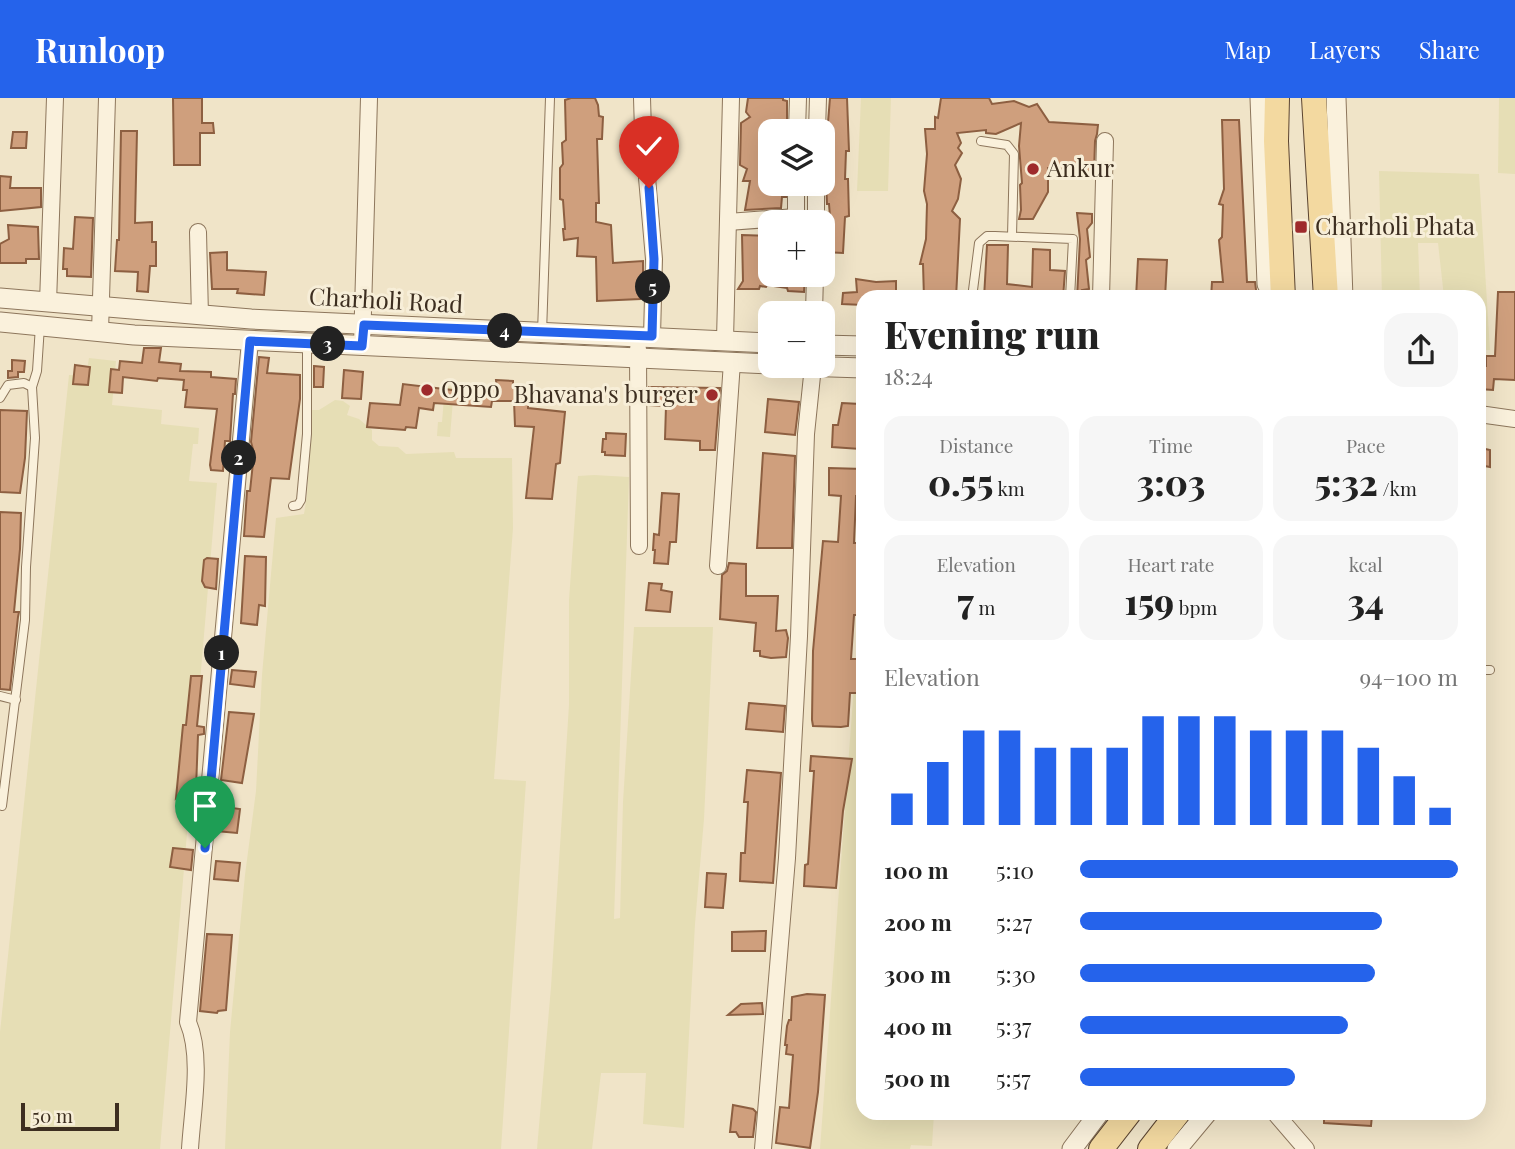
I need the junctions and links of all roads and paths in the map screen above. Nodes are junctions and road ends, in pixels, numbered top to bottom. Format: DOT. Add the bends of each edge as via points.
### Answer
graph roads {
  1 [pos="55,98"];
  2 [pos="107,98"];
  3 [pos="369,98"];
  4 [pos="550,98"];
  5 [pos="642,98"];
  6 [pos="731,98"];
  7 [pos="798,98"];
  8 [pos="818,98"];
  9 [pos="1260,98"];
  10 [pos="1277,98"];
  11 [pos="1314,98"];
  12 [pos="1336,98"];
  13 [pos="797,119"];
  14 [pos="817,119"];
  15 [pos="981,141"];
  16 [pos="1105,141"];
  17 [pos="758,220"];
  18 [pos="728,222"];
  19 [pos="198,232"];
  20 [pos="1012,236"];
  21 [pos="973,290"];
  22 [pos="1070,290"];
  23 [pos="1101,290"];
  24 [pos="1271,290"];
  25 [pos="1283,290"];
  26 [pos="1326,290"];
  27 [pos="1343,290"];
  28 [pos="0,299"];
  29 [pos="48,303"];
  30 [pos="101,307"];
  31 [pos="200,316"];
  32 [pos="0,322"];
  33 [pos="364,325"];
  34 [pos="40,326"];
  35 [pos="100,332"];
  36 [pos="542,333"];
  37 [pos="645,336"];
  38 [pos="725,340"];
  39 [pos="250,341"];
  40 [pos="758,342"];
  41 [pos="307,343"];
  42 [pos="835,345"];
  43 [pos="856,345"];
  44 [pos="362,346"];
  45 [pos="638,358"];
  46 [pos="732,362"];
  47 [pos="758,363"];
  48 [pos="835,367"];
  49 [pos="856,368"];
  50 [pos="812,378"];
  51 [pos="32,387"];
  52 [pos="0,398"];
  53 [pos="1486,415"];
  54 [pos="1515,419"];
  55 [pos="293,506"];
  56 [pos="639,546"];
  57 [pos="718,566"];
  58 [pos="1486,670"];
  59 [pos="1490,670"];
  60 [pos="0,696"];
  61 [pos="16,699"];
  62 [pos="2,806"];
  63 [pos="1094,1120"];
  64 [pos="1124,1120"];
  65 [pos="1173,1120"];
  66 [pos="1201,1120"];
  67 [pos="1281,1120"];
  68 [pos="1292,1132"];
  69 [pos="190,1149"];
  70 [pos="764,1149"];
  71 [pos="1072,1149"];
  72 [pos="1101,1149"];
  73 [pos="1150,1149"];
  74 [pos="1177,1149"];
  75 [pos="1287,1149"];
  76 [pos="1306,1149"];
  1 -- 29 [label="street"];
  2 -- 30 [label="street"];
  3 -- 33 [label="street"];
  4 -- 36 [label="lane"];
  5 -- 37 [label="street" via="654,259"];
  6 -- 18 [label="street"];
  7 -- 13 [label="street"];
  8 -- 14 [label="street"];
  9 -- 24 [label="street" via="1267,284"];
  10 -- 25 [label="main road"];
  11 -- 26 [label="main road"];
  12 -- 27 [label="street"];
  15 -- 20 [label="lane" via="1007,145 1014,154"];
  16 -- 23 [label="street"];
  17 -- 18 [label="street"];
  18 -- 38 [label="street"];
  19 -- 31 [label="street"];
  20 -- 21 [label="lane" via="987,236 979,243"];
  20 -- 22 [label="lane" via="1073,239"];
  28 -- 29 [label="street, Charholi Road"];
  29 -- 30 [label="street, Charholi Road"];
  30 -- 31 [label="street, Charholi Road"];
  30 -- 35 [label="street"];
  31 -- 33 [label="street, Charholi Road"];
  32 -- 34 [label="street, Charholi Road"];
  33 -- 36 [label="street, Charholi Road"];
  33 -- 44 [label="street"];
  34 -- 35 [label="street, Charholi Road"];
  34 -- 51 [label="lane"];
  35 -- 39 [label="street, Charholi Road"];
  36 -- 37 [label="street, Charholi Road"];
  37 -- 38 [label="street, Charholi Road"];
  37 -- 45 [label="street"];
  38 -- 40 [label="street, Charholi Road"];
  39 -- 41 [label="street, Charholi Road"];
  39 -- 69 [label="street" via="188,1023 195,1068"];
  41 -- 44 [label="street, Charholi Road"];
  41 -- 55 [label="lane" via="307,434 301,500"];
  42 -- 43 [label="street"];
  44 -- 45 [label="street, Charholi Road"];
  45 -- 46 [label="street, Charholi Road"];
  45 -- 56 [label="street"];
  46 -- 47 [label="street, Charholi Road"];
  46 -- 57 [label="street"];
  48 -- 49 [label="street"];
  50 -- 70 [label="street" via="787,858"];
  51 -- 52 [label="lane" via="8,385"];
  51 -- 61 [label="lane" via="35,438"];
  53 -- 54 [label="street"];
  58 -- 59 [label="lane"];
  60 -- 61 [label="lane"];
  61 -- 62 [label="lane"];
  63 -- 71 [label="street"];
  64 -- 72 [label="main road"];
  65 -- 73 [label="main road"];
  66 -- 74 [label="street"];
  67 -- 68 [label="street"];
  68 -- 75 [label="street"];
  68 -- 76 [label="street"];
}
